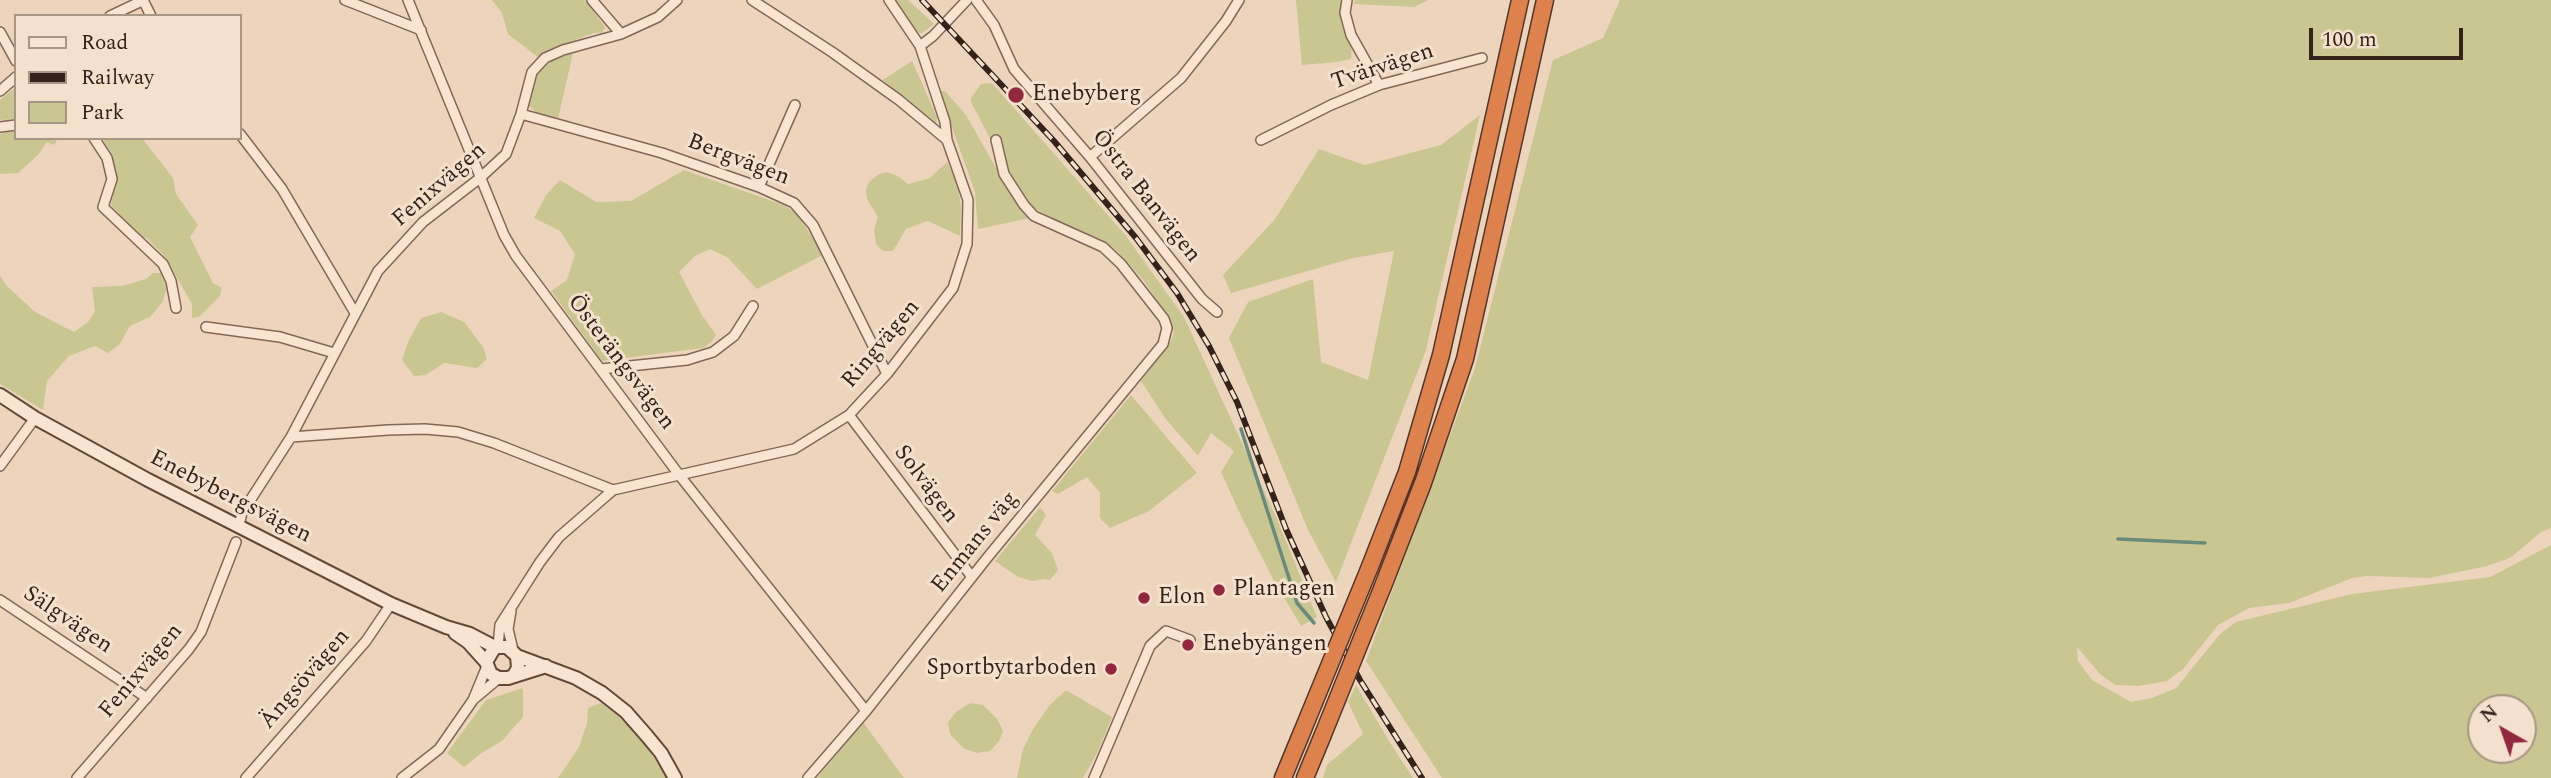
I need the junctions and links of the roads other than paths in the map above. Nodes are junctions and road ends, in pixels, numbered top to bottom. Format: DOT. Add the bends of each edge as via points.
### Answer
graph roads {
  1 [pos="143,0"];
  2 [pos="345,0"];
  3 [pos="408,0"];
  4 [pos="592,0"];
  5 [pos="677,0"];
  6 [pos="752,0"];
  7 [pos="890,0"];
  8 [pos="967,0"];
  9 [pos="975,0"];
  10 [pos="1239,0"];
  11 [pos="1347,0"];
  12 [pos="1520,0"];
  13 [pos="1545,0"];
  14 [pos="114,14"];
  15 [pos="421,30"];
  16 [pos="0,32"];
  17 [pos="621,34"];
  18 [pos="920,46"];
  19 [pos="14,57"];
  20 [pos="1482,58"];
  21 [pos="14,79"];
  22 [pos="1379,85"];
  23 [pos="0,91"];
  24 [pos="795,105"];
  25 [pos="521,114"];
  26 [pos="242,137"];
  27 [pos="95,140"];
  28 [pos="947,140"];
  29 [pos="996,140"];
  30 [pos="1261,140"];
  31 [pos="1090,158"];
  32 [pos="480,178"];
  33 [pos="760,187"];
  34 [pos="753,306"];
  35 [pos="176,308"];
  36 [pos="1217,312"];
  37 [pos="355,313"];
  38 [pos="206,327"];
  39 [pos="334,353"];
  40 [pos="601,369"];
  41 [pos="887,374"];
  42 [pos="0,395"];
  43 [pos="849,415"];
  44 [pos="35,418"];
  45 [pos="291,437"];
  46 [pos="0,466"];
  47 [pos="680,476"];
  48 [pos="613,490"];
  49 [pos="239,525"];
  50 [pos="236,542"];
  51 [pos="972,577"];
  52 [pos="0,600"];
  53 [pos="391,604"];
  54 [pos="512,610"];
  55 [pos="446,627"];
  56 [pos="1191,640"];
  57 [pos="496,647"];
  58 [pos="515,653"];
  59 [pos="486,664"];
  60 [pos="546,666"];
  61 [pos="514,675"];
  62 [pos="499,678"];
  63 [pos="147,698"];
  64 [pos="472,700"];
  65 [pos="866,711"];
  66 [pos="77,778"];
  67 [pos="246,778"];
  68 [pos="402,778"];
  69 [pos="675,778"];
  70 [pos="808,778"];
  71 [pos="1094,778"];
  72 [pos="1283,778"];
  73 [pos="1305,778"];
  1 -- 14 [label="street"];
  2 -- 15 [label="street"];
  3 -- 15 [label="street, Österängsvägen"];
  4 -- 17 [label="street"];
  5 -- 17 [label="street, Fenixvägen" via="658,16"];
  6 -- 28 [label="street" via="804,31"];
  7 -- 18 [label="street, Ringvägen"];
  8 -- 18 [label="street"];
  9 -- 31 [label="street, Östra Banvägen" via="994,25 1014,69"];
  10 -- 31 [label="street" via="1181,78"];
  11 -- 22 [label="street" via="1351,35"];
  12 -- 72 [label="highway, bridge" via="1441,355 1407,472"];
  13 -- 73 [label="highway, bridge" via="1465,359 1423,483"];
  15 -- 32 [label="street, Österängsvägen"];
  16 -- 19 [label="street"];
  17 -- 25 [label="street, Fenixvägen" via="545,58 532,72"];
  18 -- 28 [label="street, Ringvägen"];
  20 -- 22 [label="street, Tvärvägen"];
  21 -- 23 [label="street"];
  22 -- 30 [label="street, Tvärvägen"];
  24 -- 33 [label="street"];
  25 -- 32 [label="street, Fenixvägen" via="506,154"];
  25 -- 33 [label="street, Bergvägen" via="662,153"];
  26 -- 37 [label="street" via="282,189"];
  27 -- 35 [label="street" via="107,158 112,179 103,207 163,264 172,281"];
  28 -- 41 [label="street, Ringvägen" via="968,200 967,244 953,288"];
  29 -- 51 [label="street, Enmans väg" via="1004,174 1034,216 1103,247 1121,264 1167,328 1163,344"];
  31 -- 36 [label="street, Östra Banvägen"];
  32 -- 37 [label="street, Fenixvägen" via="422,222 378,271"];
  32 -- 40 [label="street, Österängsvägen" via="516,256"];
  33 -- 41 [label="street, Bergvägen" via="794,203 813,225"];
  34 -- 40 [label="street" via="734,336 713,352 687,360"];
  37 -- 39 [label="street, Fenixvägen"];
  38 -- 39 [label="street" via="280,337"];
  39 -- 45 [label="street, Fenixvägen"];
  40 -- 47 [label="street, Österängsvägen"];
  41 -- 43 [label="street, Ringvägen"];
  42 -- 44 [label="main road, Enebybergsvägen"];
  43 -- 47 [label="street, Ringvägen" via="794,449"];
  43 -- 51 [label="street, Solvägen"];
  44 -- 46 [label="street"];
  44 -- 49 [label="main road, Enebybergsvägen"];
  45 -- 48 [label="street" via="388,430 458,432"];
  45 -- 49 [label="street, Fenixvägen" via="242,513"];
  47 -- 48 [label="street, Ringvägen"];
  47 -- 65 [label="street, Österängsvägen"];
  48 -- 54 [label="street, Ringvägen" via="559,537"];
  49 -- 53 [label="main road, Enebybergsvägen"];
  50 -- 63 [label="street, Fenixvägen" via="201,632"];
  51 -- 65 [label="street, Enmans väg"];
  52 -- 63 [label="street, Sälgvägen"];
  53 -- 55 [label="main road, Enebybergsvägen"];
  53 -- 67 [label="street, Ängsövägen" via="366,641"];
  54 -- 57 [label="street, Ringvägen" via="500,625"];
  54 -- 58 [label="street" via="509,629"];
  55 -- 57 [label="main road, Enebybergsvägen"];
  55 -- 59 [label="main road, Enebybergsvägen" via="468,642"];
  56 -- 71 [label="street" via="1166,631 1150,646"];
  57 -- 58 [label="main road"];
  57 -- 59 [label="main road"];
  58 -- 60 [label="main road"];
  58 -- 61 [label="main road" via="518,668"];
  59 -- 62 [label="main road"];
  59 -- 64 [label="street"];
  60 -- 61 [label="main road"];
  60 -- 69 [label="main road" via="603,693 626,712 661,753"];
  61 -- 62 [label="main road"];
  62 -- 64 [label="street"];
  63 -- 66 [label="street, Fenixvägen"];
  64 -- 68 [label="street" via="439,749"];
  65 -- 70 [label="street, Enmans väg"];
}
